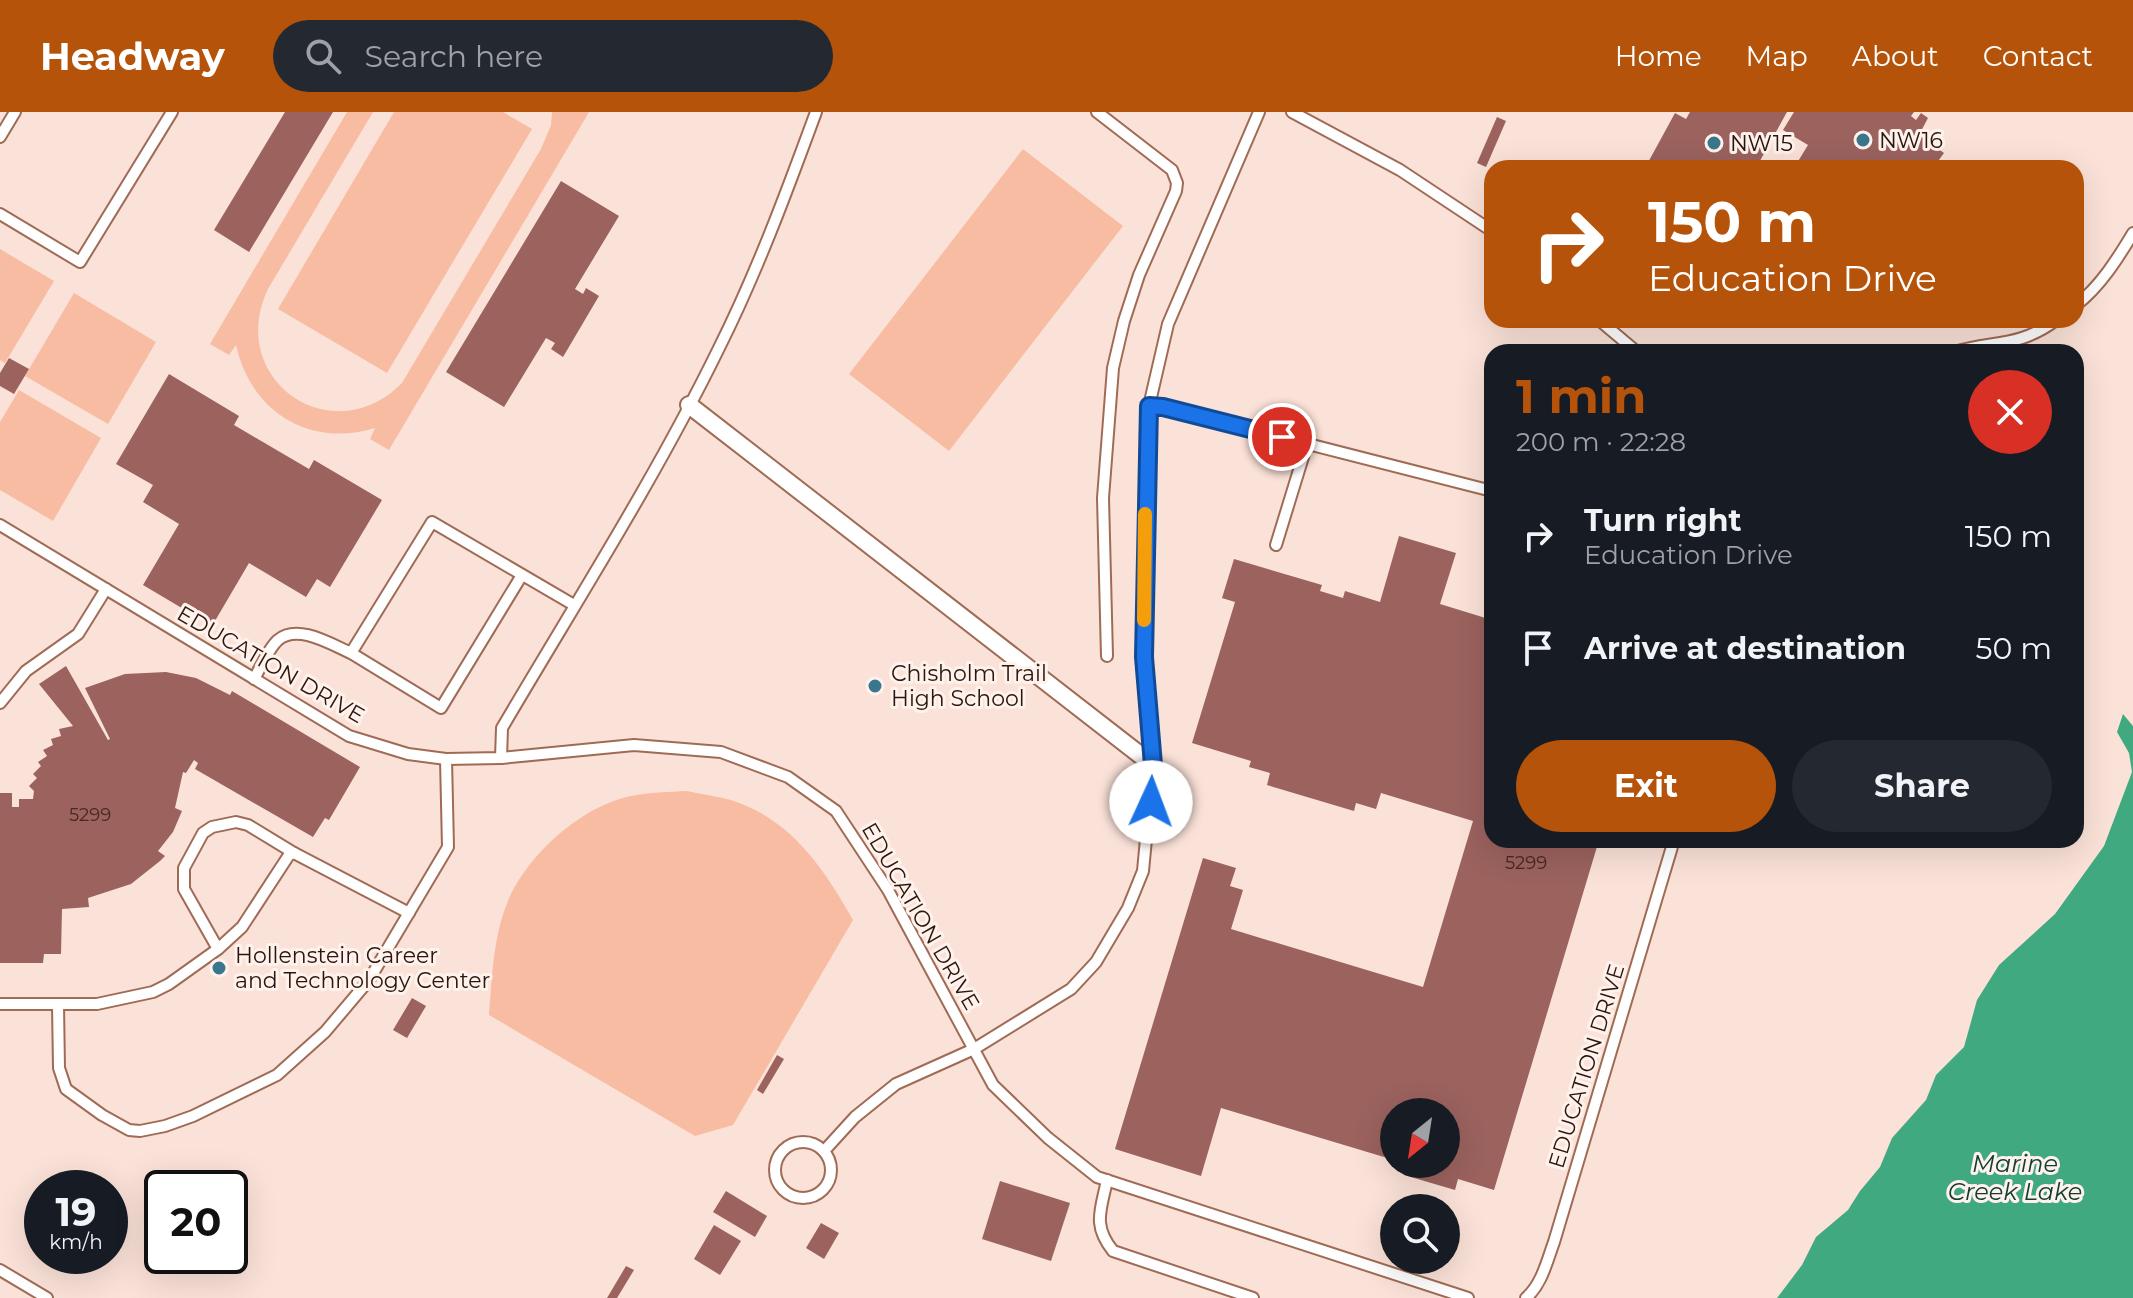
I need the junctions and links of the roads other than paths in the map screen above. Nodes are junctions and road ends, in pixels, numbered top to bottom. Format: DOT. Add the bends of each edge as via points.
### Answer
graph roads {
  1 [pos="15,112"];
  2 [pos="172,112"];
  3 [pos="816,112"];
  4 [pos="1097,112"];
  5 [pos="1259,112"];
  6 [pos="1292,112"];
  7 [pos="0,137"];
  8 [pos="0,214"];
  9 [pos="1484,226"];
  10 [pos="2133,233"];
  11 [pos="2084,299"];
  12 [pos="1608,328"];
  13 [pos="2046,328"];
  14 [pos="1628,344"];
  15 [pos="2006,344"];
  16 [pos="689,405"];
  17 [pos="1149,406"];
  18 [pos="1307,444"];
  19 [pos="1484,489"];
  20 [pos="0,525"];
  21 [pos="1276,545"];
  22 [pos="522,575"];
  23 [pos="106,589"];
  24 [pos="574,605"];
  25 [pos="351,653"];
  26 [pos="1107,656"];
  27 [pos="254,679"];
  28 [pos="0,703"];
  29 [pos="501,758"];
  30 [pos="446,759"];
  31 [pos="1153,765"];
  32 [pos="1672,848"];
  33 [pos="294,853"];
  34 [pos="409,913"];
  35 [pos="218,949"];
  36 [pos="0,1004"];
  37 [pos="58,1005"];
  38 [pos="974,1049"];
  39 [pos="824,1151"];
  40 [pos="1107,1180"];
  41 [pos="0,1270"];
  42 [pos="47,1298"];
  43 [pos="1253,1298"];
  44 [pos="1468,1298"];
  45 [pos="1526,1298"];
  1 -- 7 [label="lane"];
  2 -- 8 [label="lane" via="80,262"];
  3 -- 16 [label="lane" via="726,333"];
  4 -- 26 [label="lane" via="1172,170 1177,183 1139,275 1113,368 1103,487"];
  5 -- 17 [label="lane" via="1168,324"];
  6 -- 9 [label="lane" via="1400,170"];
  10 -- 11 [label="lane"];
  12 -- 14 [label="lane"];
  13 -- 15 [label="lane"];
  16 -- 24 [label="lane"];
  16 -- 31 [label="street"];
  17 -- 18 [label="lane"];
  17 -- 31 [label="lane" via="1144,657"];
  18 -- 19 [label="lane"];
  18 -- 21 [label="lane"];
  20 -- 23 [label="lane, EDUCATION DRIVE"];
  22 -- 24 [label="lane"];
  22 -- 25 [label="lane" via="432,522"];
  22 -- 25 [label="lane" via="441,708"];
  23 -- 27 [label="lane, EDUCATION DRIVE"];
  23 -- 28 [label="lane" via="78,634 26,671"];
  24 -- 29 [label="lane" via="502,728"];
  25 -- 27 [label="lane" via="314,637 285,636 276,641"];
  27 -- 30 [label="lane, EDUCATION DRIVE" via="349,736"];
  29 -- 30 [label="lane, EDUCATION DRIVE"];
  29 -- 38 [label="lane, EDUCATION DRIVE" via="634,745 721,752 788,777 836,811 888,890"];
  30 -- 34 [label="lane" via="448,847"];
  31 -- 38 [label="lane" via="1143,871 1108,943 1071,989"];
  32 -- 45 [label="lane, EDUCATION DRIVE" via="1554,1242 1540,1279"];
  33 -- 34 [label="lane"];
  33 -- 35 [label="lane" via="242,927"];
  33 -- 35 [label="lane" via="236,822 203,833 187,857 184,889"];
  34 -- 37 [label="lane" via="369,980 325,1032 277,1075 165,1126 129,1130 66,1089 59,1068"];
  35 -- 37 [label="lane" via="153,992 97,1004"];
  36 -- 37 [label="lane"];
  38 -- 39 [label="lane" via="896,1084"];
  38 -- 40 [label="lane, EDUCATION DRIVE" via="993,1085 1048,1138"];
  39 -- 39 [label="lane" via="831,1177 820,1193 802,1199 785,1192 775,1177 782,1151 807,1142"];
  40 -- 43 [label="lane" via="1099,1221 1101,1236 1113,1251"];
  40 -- 44 [label="lane, EDUCATION DRIVE"];
  41 -- 42 [label="lane"];
}
